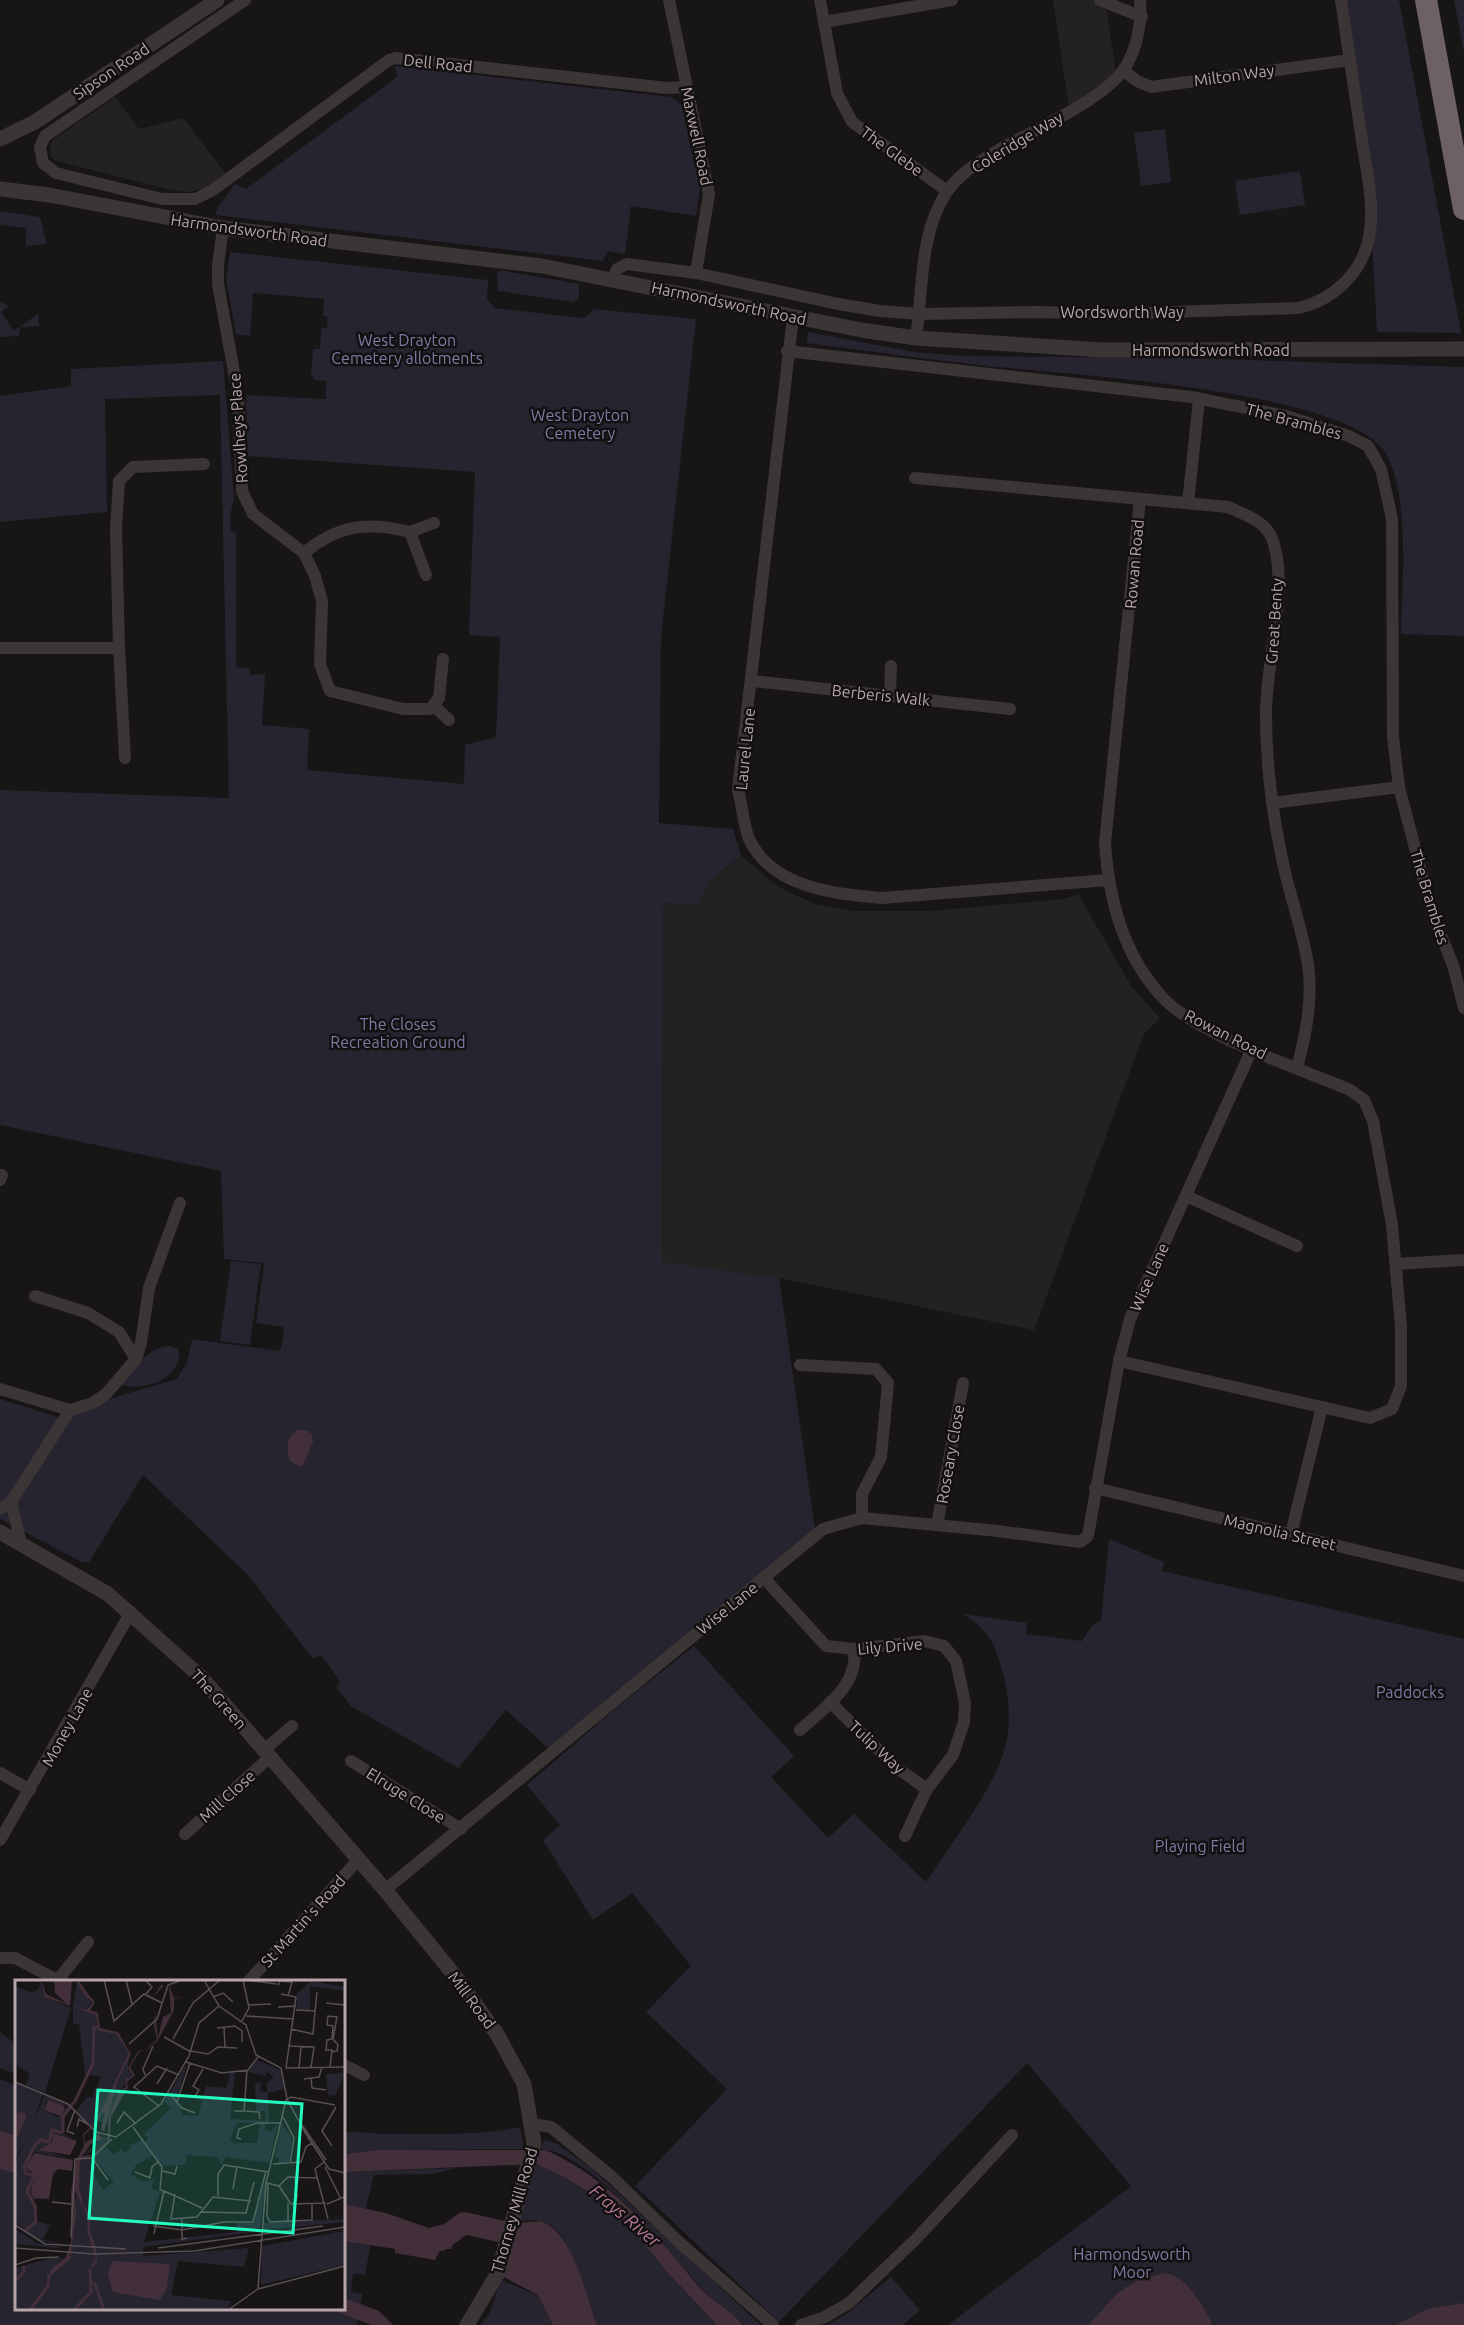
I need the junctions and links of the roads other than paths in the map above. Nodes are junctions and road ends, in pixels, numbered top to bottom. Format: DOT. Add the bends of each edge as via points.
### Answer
graph roads {
  1 [pos="217,0"];
  2 [pos="245,0"];
  3 [pos="669,0"];
  4 [pos="820,0"];
  5 [pos="952,0"];
  6 [pos="1100,0"];
  7 [pos="1140,0"];
  8 [pos="1341,0"];
  9 [pos="1426,0"];
  10 [pos="1142,17"];
  11 [pos="824,22"];
  12 [pos="1350,60"];
  13 [pos="1123,70"];
  14 [pos="687,87"];
  15 [pos="1,141"];
  16 [pos="0,189"];
  17 [pos="947,191"];
  18 [pos="162,199"];
  19 [pos="1464,209"];
  20 [pos="162,217"];
  21 [pos="223,228"];
  22 [pos="696,273"];
  23 [pos="614,280"];
  24 [pos="920,314"];
  25 [pos="793,317"];
  26 [pos="916,338"];
  27 [pos="1464,349"];
  28 [pos="787,351"];
  29 [pos="1199,399"];
  30 [pos="204,464"];
  31 [pos="915,478"];
  32 [pos="1140,499"];
  33 [pos="1188,503"];
  34 [pos="434,523"];
  35 [pos="410,532"];
  36 [pos="304,553"];
  37 [pos="426,575"];
  38 [pos="0,648"];
  39 [pos="119,648"];
  40 [pos="443,659"];
  41 [pos="891,666"];
  42 [pos="753,681"];
  43 [pos="890,696"];
  44 [pos="434,706"];
  45 [pos="1010,709"];
  46 [pos="449,720"];
  47 [pos="124,758"];
  48 [pos="1399,787"];
  49 [pos="1272,803"];
  50 [pos="1108,880"];
  51 [pos="1464,1008"];
  52 [pos="1252,1049"];
  53 [pos="1297,1068"];
  54 [pos="1186,1196"];
  55 [pos="180,1203"];
  56 [pos="1297,1246"];
  57 [pos="1464,1260"];
  58 [pos="1396,1264"];
  59 [pos="36,1296"];
  60 [pos="136,1359"];
  61 [pos="1119,1361"];
  62 [pos="800,1365"];
  63 [pos="963,1383"];
  64 [pos="0,1389"];
  65 [pos="1322,1407"];
  66 [pos="70,1410"];
  67 [pos="1095,1488"];
  68 [pos="5,1505"];
  69 [pos="862,1518"];
  70 [pos="937,1525"];
  71 [pos="0,1532"];
  72 [pos="1291,1534"];
  73 [pos="21,1543"];
  74 [pos="1464,1576"];
  75 [pos="764,1578"];
  76 [pos="131,1612"];
  77 [pos="854,1649"];
  78 [pos="831,1702"];
  79 [pos="292,1726"];
  80 [pos="800,1730"];
  81 [pos="267,1753"];
  82 [pos="351,1761"];
  83 [pos="0,1773"];
  84 [pos="927,1789"];
  85 [pos="30,1790"];
  86 [pos="461,1829"];
  87 [pos="184,1834"];
  88 [pos="905,1836"];
  89 [pos="0,1840"];
  90 [pos="358,1860"];
  91 [pos="385,1890"];
  92 [pos="88,1942"];
  93 [pos="0,1958"];
  94 [pos="57,1980"];
  95 [pos="60,1980"];
  96 [pos="250,1980"];
  97 [pos="345,2066"];
  98 [pos="364,2075"];
  99 [pos="532,2124"];
  100 [pos="1012,2135"];
  101 [pos="467,2325"];
  102 [pos="773,2325"];
  103 [pos="801,2325"];
  1 -- 15 [label="street, Sipson Road"];
  2 -- 18 [label="street, Dell Road" via="43,138 40,155 43,163 56,173"];
  3 -- 14 [label="street, Maxwell Road"];
  4 -- 11 [label="street, The Glebe"];
  5 -- 11 [label="street"];
  6 -- 10 [label="street"];
  7 -- 10 [label="street, Coleridge Way"];
  8 -- 12 [label="street, Wordsworth Way"];
  9 -- 19 [label="highway"];
  10 -- 13 [label="street, Coleridge Way"];
  11 -- 17 [label="street, The Glebe" via="837,93 852,122"];
  12 -- 13 [label="street, Milton Way" via="1151,87"];
  12 -- 24 [label="street, Wordsworth Way" via="1371,203 1368,241 1362,261 1339,288 1315,305 1119,314"];
  13 -- 17 [label="street, Coleridge Way" via="1082,103 972,165"];
  14 -- 18 [label="street, Dell Road" via="396,58 203,196 184,201"];
  14 -- 22 [label="street, Maxwell Road" via="709,194"];
  16 -- 20 [label="street, Harmondsworth Road"];
  17 -- 24 [label="street, Coleridge Way" via="929,229"];
  18 -- 20 [label="street"];
  20 -- 21 [label="street, Harmondsworth Road"];
  21 -- 23 [label="street, Harmondsworth Road" via="542,266"];
  21 -- 36 [label="street, Rowlheys Place" via="218,284 238,394 242,491 253,514"];
  22 -- 23 [label="street, Wordsworth Way" via="627,264 618,269"];
  22 -- 24 [label="street, Wordsworth Way" via="849,305"];
  23 -- 25 [label="street, Harmondsworth Road"];
  24 -- 26 [label="street, Coleridge Way"];
  25 -- 26 [label="street, Harmondsworth Road"];
  25 -- 28 [label="street, Laurel Lane"];
  26 -- 27 [label="street, Harmondsworth Road" via="1103,350"];
  28 -- 29 [label="street, The Brambles"];
  28 -- 42 [label="street, Laurel Lane"];
  29 -- 33 [label="street"];
  29 -- 48 [label="street, The Brambles" via="1286,416 1349,436 1368,446 1376,458 1392,519 1393,737"];
  30 -- 39 [label="street" via="133,467 119,481"];
  31 -- 32 [label="street, Great Benty"];
  32 -- 33 [label="street, Great Benty"];
  32 -- 50 [label="street, Rowan Road" via="1105,843"];
  33 -- 49 [label="street, Great Benty" via="1228,507 1262,524 1273,540 1276,616 1266,713"];
  34 -- 35 [label="street"];
  35 -- 36 [label="street" via="365,526 348,528 333,532"];
  35 -- 37 [label="street"];
  36 -- 44 [label="street, Rowlheys Place" via="320,588 320,664 330,690 403,709 417,711"];
  38 -- 39 [label="street"];
  39 -- 47 [label="street"];
  40 -- 44 [label="street" via="440,694"];
  41 -- 43 [label="street"];
  42 -- 43 [label="street, Berberis Walk"];
  42 -- 50 [label="street, Laurel Lane" via="738,789 748,837 758,854 793,881 818,889 882,898"];
  43 -- 45 [label="street, Berberis Walk"];
  44 -- 46 [label="street"];
  48 -- 49 [label="street"];
  48 -- 51 [label="street, The Brambles" via="1432,913 1453,965"];
  49 -- 53 [label="street, Great Benty" via="1308,964 1310,997"];
  50 -- 52 [label="street, Rowan Road" via="1120,931 1164,999 1192,1020"];
  52 -- 53 [label="street, Rowan Road"];
  52 -- 54 [label="street, Wise Lane"];
  53 -- 58 [label="street, Rowan Road" via="1364,1100 1373,1120"];
  54 -- 56 [label="street"];
  54 -- 61 [label="street, Wise Lane" via="1130,1319"];
  55 -- 60 [label="street" via="149,1288"];
  57 -- 58 [label="street"];
  58 -- 65 [label="street, Rowan Road" via="1401,1386 1392,1408 1370,1418"];
  59 -- 60 [label="street" via="88,1313 119,1332"];
  60 -- 66 [label="street" via="106,1394"];
  61 -- 65 [label="street"];
  61 -- 67 [label="street, Wise Lane"];
  62 -- 69 [label="street" via="876,1369 888,1383 881,1456 862,1494"];
  63 -- 70 [label="street, Roseary Close"];
  64 -- 66 [label="street"];
  65 -- 72 [label="street"];
  66 -- 68 [label="street"];
  67 -- 70 [label="street, Wise Lane" via="1088,1533 1080,1542"];
  67 -- 72 [label="street, Magnolia Street"];
  68 -- 73 [label="street"];
  69 -- 70 [label="street, Wise Lane"];
  69 -- 75 [label="street, Wise Lane" via="823,1529"];
  71 -- 73 [label="street, The Green"];
  72 -- 74 [label="street, Magnolia Street"];
  73 -- 76 [label="street, The Green" via="108,1594"];
  75 -- 77 [label="street, Lily Drive" via="817,1639 826,1646"];
  75 -- 86 [label="street, Wise Lane"];
  76 -- 81 [label="street, The Green" via="201,1677"];
  76 -- 85 [label="street, Money Lane"];
  77 -- 78 [label="street" via="854,1672"];
  77 -- 84 [label="street, Lily Drive" via="925,1641 944,1646 956,1661 965,1703 964,1722 953,1755"];
  78 -- 80 [label="street"];
  78 -- 84 [label="street, Tulip Way" via="897,1768"];
  79 -- 81 [label="street, Mill Close"];
  81 -- 87 [label="street, Mill Close"];
  81 -- 90 [label="street, The Green"];
  82 -- 86 [label="street, Elruge Close"];
  83 -- 85 [label="street"];
  84 -- 88 [label="street, Lily Drive"];
  85 -- 89 [label="street, Money Lane"];
  86 -- 91 [label="street, Wise Lane"];
  90 -- 91 [label="street, The Green"];
  90 -- 96 [label="street, St Martin's Road"];
  91 -- 99 [label="street, Mill Road" via="497,2034 524,2084"];
  92 -- 95 [label="street"];
  93 -- 94 [label="street" via="15,1958"];
  97 -- 98 [label="street"];
  99 -- 101 [label="street, Thorney Mill Road" via="534,2143 498,2272"];
  99 -- 102 [label="street" via="551,2127 612,2177"];
  100 -- 103 [label="street" via="916,2239 849,2303"];
}
